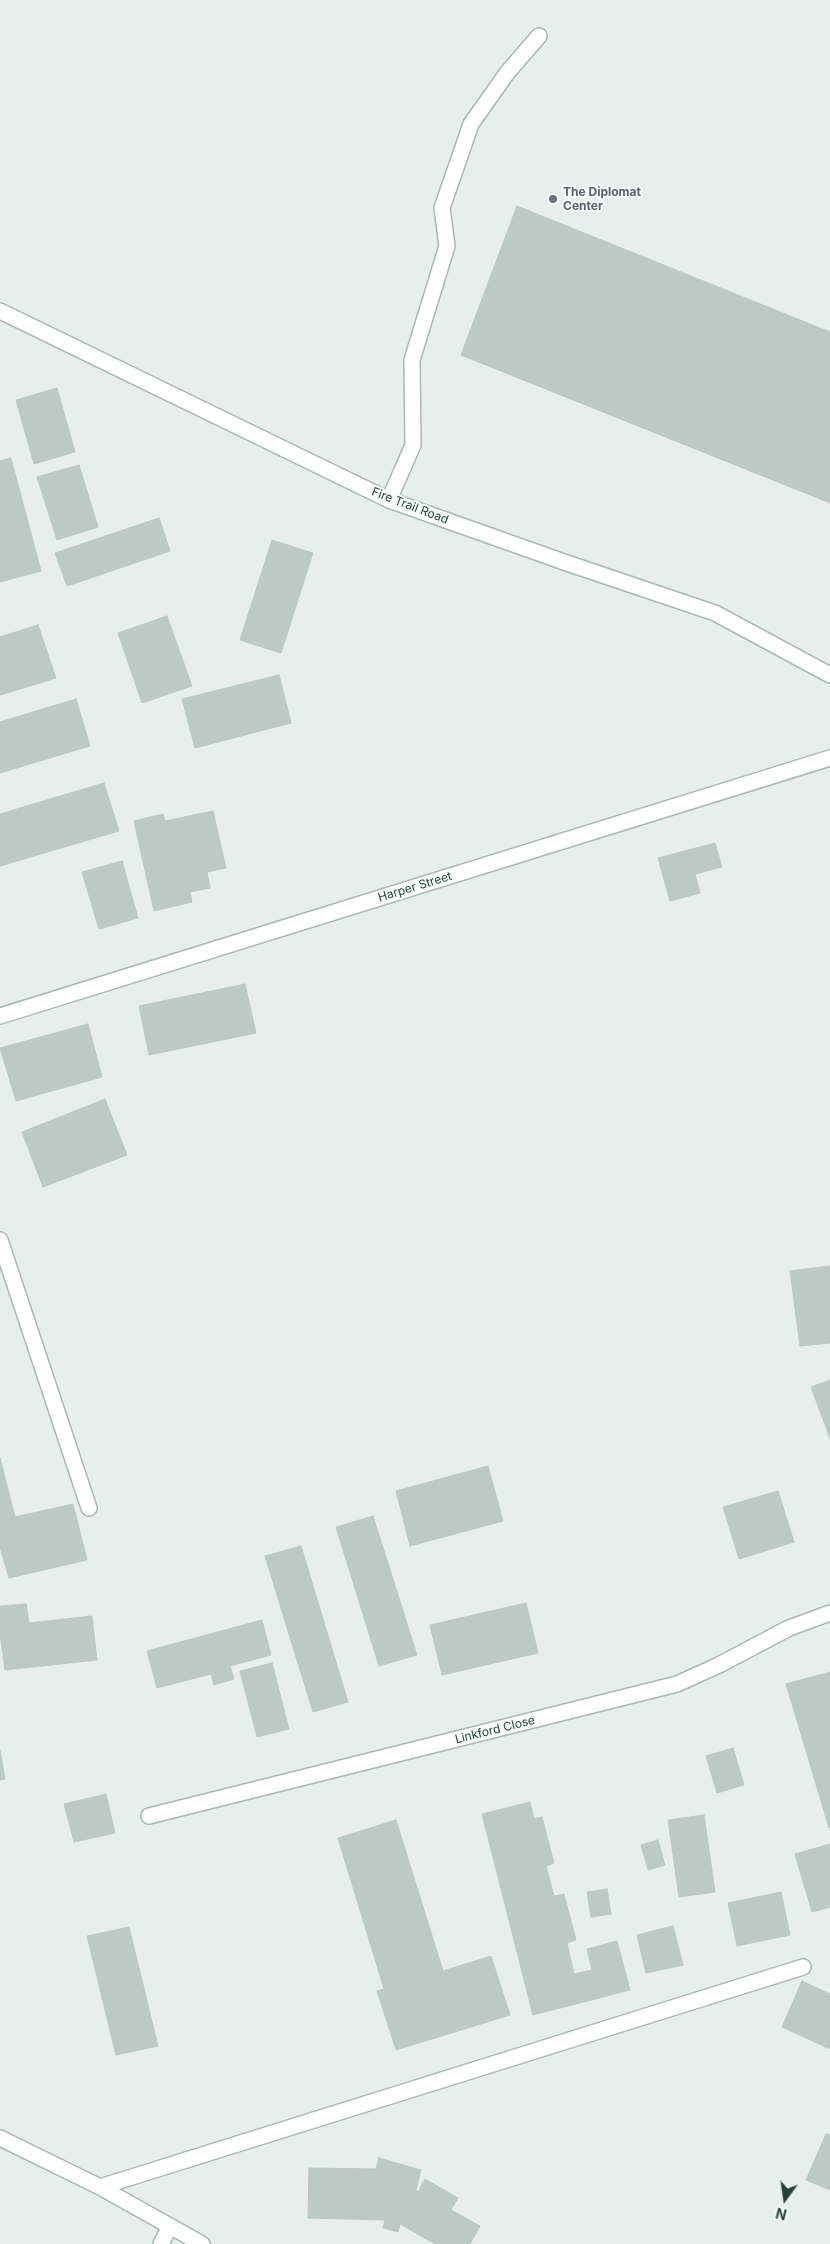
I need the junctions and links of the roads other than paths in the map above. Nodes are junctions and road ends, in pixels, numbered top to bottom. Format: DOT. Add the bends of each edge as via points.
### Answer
graph roads {
  1 [pos="539,36"];
  2 [pos="0,311"];
  3 [pos="389,500"];
  4 [pos="830,675"];
  5 [pos="830,758"];
  6 [pos="1,1012"];
  7 [pos="0,1240"];
  8 [pos="89,1508"];
  9 [pos="830,1614"];
  10 [pos="149,1816"];
  11 [pos="803,1967"];
  12 [pos="0,2138"];
  13 [pos="100,2187"];
  14 [pos="170,2226"];
  15 [pos="161,2244"];
  16 [pos="202,2244"];
  1 -- 3 [label="street" via="507,73 471,124 442,208 446,246 412,360 413,445"];
  2 -- 3 [label="street, Fire Trail Road"];
  3 -- 4 [label="street, Fire Trail Road" via="715,613"];
  5 -- 6 [label="street, Harper Street"];
  7 -- 8 [label="street"];
  9 -- 10 [label="street, Linkford Close" via="789,1628 677,1684"];
  11 -- 13 [label="street"];
  12 -- 13 [label="street"];
  13 -- 14 [label="street"];
  14 -- 15 [label="street"];
  14 -- 16 [label="street"];
}
